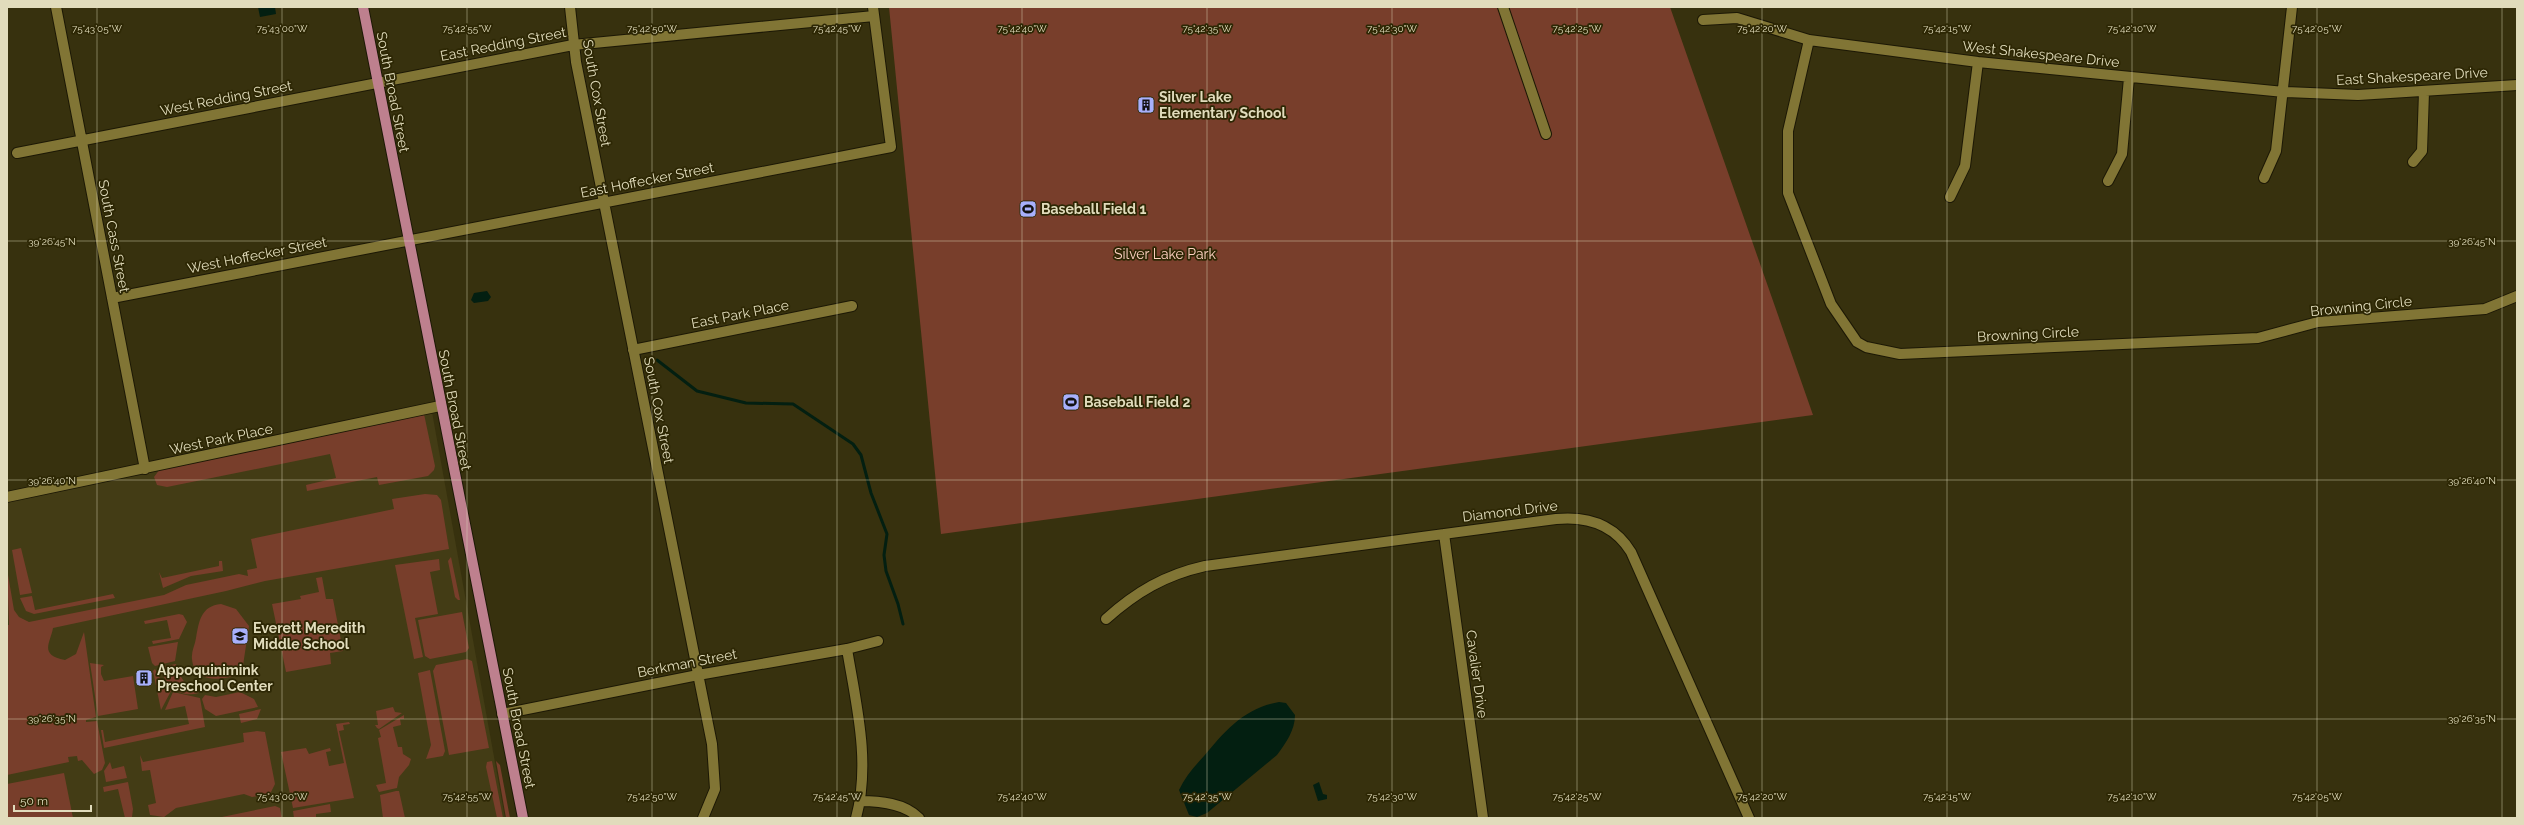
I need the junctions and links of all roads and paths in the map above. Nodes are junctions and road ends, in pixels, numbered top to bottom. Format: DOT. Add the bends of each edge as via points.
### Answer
graph roads {
  1 [pos="56,7"];
  2 [pos="362,7"];
  3 [pos="570,7"];
  4 [pos="1503,7"];
  5 [pos="2292,7"];
  6 [pos="874,12"];
  7 [pos="1703,20"];
  8 [pos="1809,40"];
  9 [pos="573,45"];
  10 [pos="1978,62"];
  11 [pos="2129,78"];
  12 [pos="377,83"];
  13 [pos="2517,85"];
  14 [pos="2284,92"];
  15 [pos="2424,92"];
  16 [pos="1546,134"];
  17 [pos="81,140"];
  18 [pos="18,153"];
  19 [pos="2413,162"];
  20 [pos="2264,178"];
  21 [pos="2108,181"];
  22 [pos="1950,197"];
  23 [pos="604,202"];
  24 [pos="408,240"];
  25 [pos="2517,296"];
  26 [pos="112,298"];
  27 [pos="852,306"];
  28 [pos="633,350"];
  29 [pos="440,406"];
  30 [pos="145,469"];
  31 [pos="7,498"];
  32 [pos="1444,534"];
  33 [pos="1106,619"];
  34 [pos="878,641"];
  35 [pos="847,649"];
  36 [pos="698,675"];
  37 [pos="502,714"];
  38 [pos="860,801"];
  39 [pos="523,818"];
  40 [pos="703,818"];
  41 [pos="856,818"];
  42 [pos="919,818"];
  43 [pos="1483,818"];
  44 [pos="1749,818"];
  1 -- 17 [label="street, South Cass Street"];
  2 -- 12 [label="main road, South Broad Street"];
  3 -- 9 [label="street, South Cox Street"];
  4 -- 16 [label="street"];
  5 -- 14 [label="street"];
  6 -- 9 [label="street, East Redding Street"];
  6 -- 23 [label="street, East Hoffecker Street" via="891,147"];
  7 -- 8 [label="street, West Shakespeare Drive" via="1737,18"];
  8 -- 10 [label="street, West Shakespeare Drive"];
  8 -- 25 [label="street, Browning Circle" via="1788,131 1788,193 1831,304 1858,342 1866,347 1900,354 2258,338 2318,322 2485,309"];
  9 -- 12 [label="street, East Redding Street"];
  9 -- 23 [label="street, South Cox Street"];
  10 -- 11 [label="street, West Shakespeare Drive"];
  10 -- 22 [label="street" via="1965,166"];
  11 -- 14 [label="street, West Shakespeare Drive"];
  11 -- 21 [label="street" via="2122,154"];
  12 -- 17 [label="street, West Redding Street"];
  12 -- 24 [label="main road, South Broad Street"];
  13 -- 15 [label="street, East Shakespeare Drive"];
  14 -- 15 [label="street, East Shakespeare Drive" via="2358,95"];
  14 -- 20 [label="street" via="2276,151"];
  15 -- 19 [label="street" via="2422,151"];
  17 -- 18 [label="street, West Redding Street"];
  17 -- 26 [label="street, South Cass Street"];
  23 -- 24 [label="street, East Hoffecker Street"];
  23 -- 28 [label="street, South Cox Street"];
  24 -- 26 [label="street, West Hoffecker Street"];
  24 -- 29 [label="main road, South Broad Street"];
  26 -- 30 [label="street, South Cass Street"];
  27 -- 28 [label="street, East Park Place"];
  28 -- 36 [label="street, South Cox Street"];
  29 -- 30 [label="street, West Park Place"];
  29 -- 37 [label="main road, South Broad Street"];
  30 -- 31 [label="street, West Park Place"];
  32 -- 33 [label="street, Diamond Drive" via="1188,570 1141,590"];
  32 -- 43 [label="street, Cavalier Drive"];
  32 -- 44 [label="street, Diamond Drive" via="1570,517 1596,522 1620,536 1631,552"];
  34 -- 35 [label="street, Berkman Street"];
  35 -- 36 [label="street, Berkman Street"];
  35 -- 38 [label="street" via="863,754"];
  36 -- 37 [label="street, Berkman Street"];
  36 -- 40 [label="street, South Cox Street" via="712,744 714,789"];
  37 -- 39 [label="main road, South Broad Street"];
  38 -- 41 [label="street"];
  38 -- 42 [label="street" via="886,802"];
}
